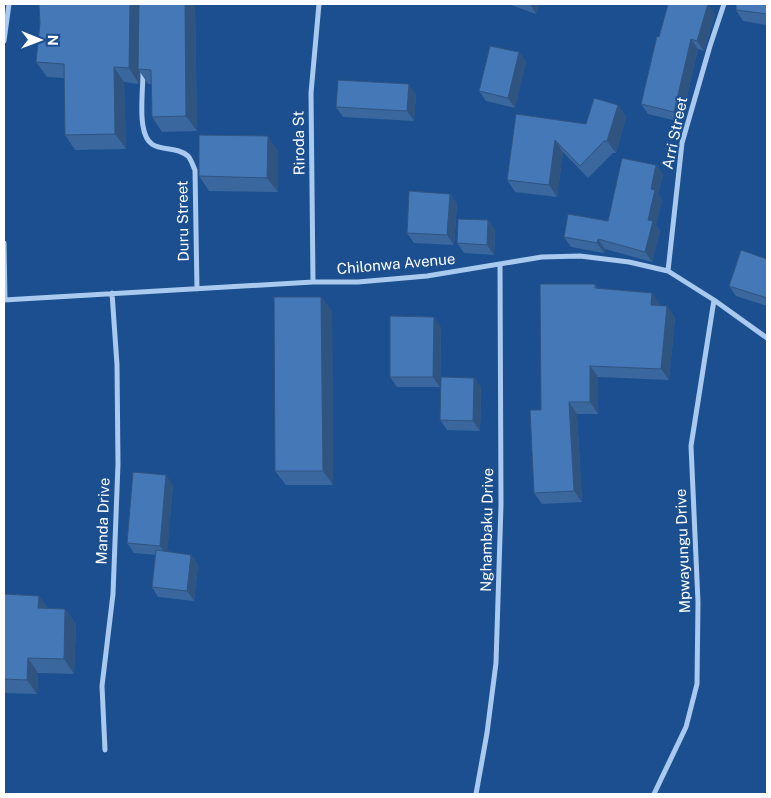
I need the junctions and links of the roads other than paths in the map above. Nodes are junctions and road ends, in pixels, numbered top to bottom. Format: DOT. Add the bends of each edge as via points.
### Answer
graph roads {
  1 [pos="9,4"];
  2 [pos="319,4"];
  3 [pos="724,4"];
  4 [pos="4,41"];
  5 [pos="144,60"];
  6 [pos="4,243"];
  7 [pos="500,264"];
  8 [pos="668,271"];
  9 [pos="313,282"];
  10 [pos="197,289"];
  11 [pos="112,293"];
  12 [pos="4,300"];
  13 [pos="714,300"];
  14 [pos="767,338"];
  15 [pos="105,750"];
  16 [pos="476,794"];
  17 [pos="654,794"];
  1 -- 4 [label="street"];
  2 -- 9 [label="street, Riroda St" via="311,93"];
  3 -- 8 [label="street, Arri Street" via="682,143"];
  5 -- 10 [label="street, Duru Street" via="142,127 148,140 157,148 175,150 189,157 195,170"];
  6 -- 12 [label="street"];
  7 -- 8 [label="street, Chilonwa Avenue" via="542,257 580,256"];
  7 -- 9 [label="street, Chilonwa Avenue" via="426,276"];
  7 -- 16 [label="street, Nghambaku Drive" via="501,505 496,663"];
  8 -- 13 [label="street, Chilonwa Avenue"];
  9 -- 10 [label="street, Chilonwa Avenue"];
  10 -- 11 [label="street, Chilonwa Avenue"];
  11 -- 12 [label="street, Chilonwa Avenue"];
  11 -- 15 [label="street, Manda Drive" via="118,464 113,594 102,686"];
  13 -- 14 [label="street, Chilonwa Avenue"];
  13 -- 17 [label="street, Mpwayungu Drive" via="690,446 698,602 698,684 686,727"];
}
